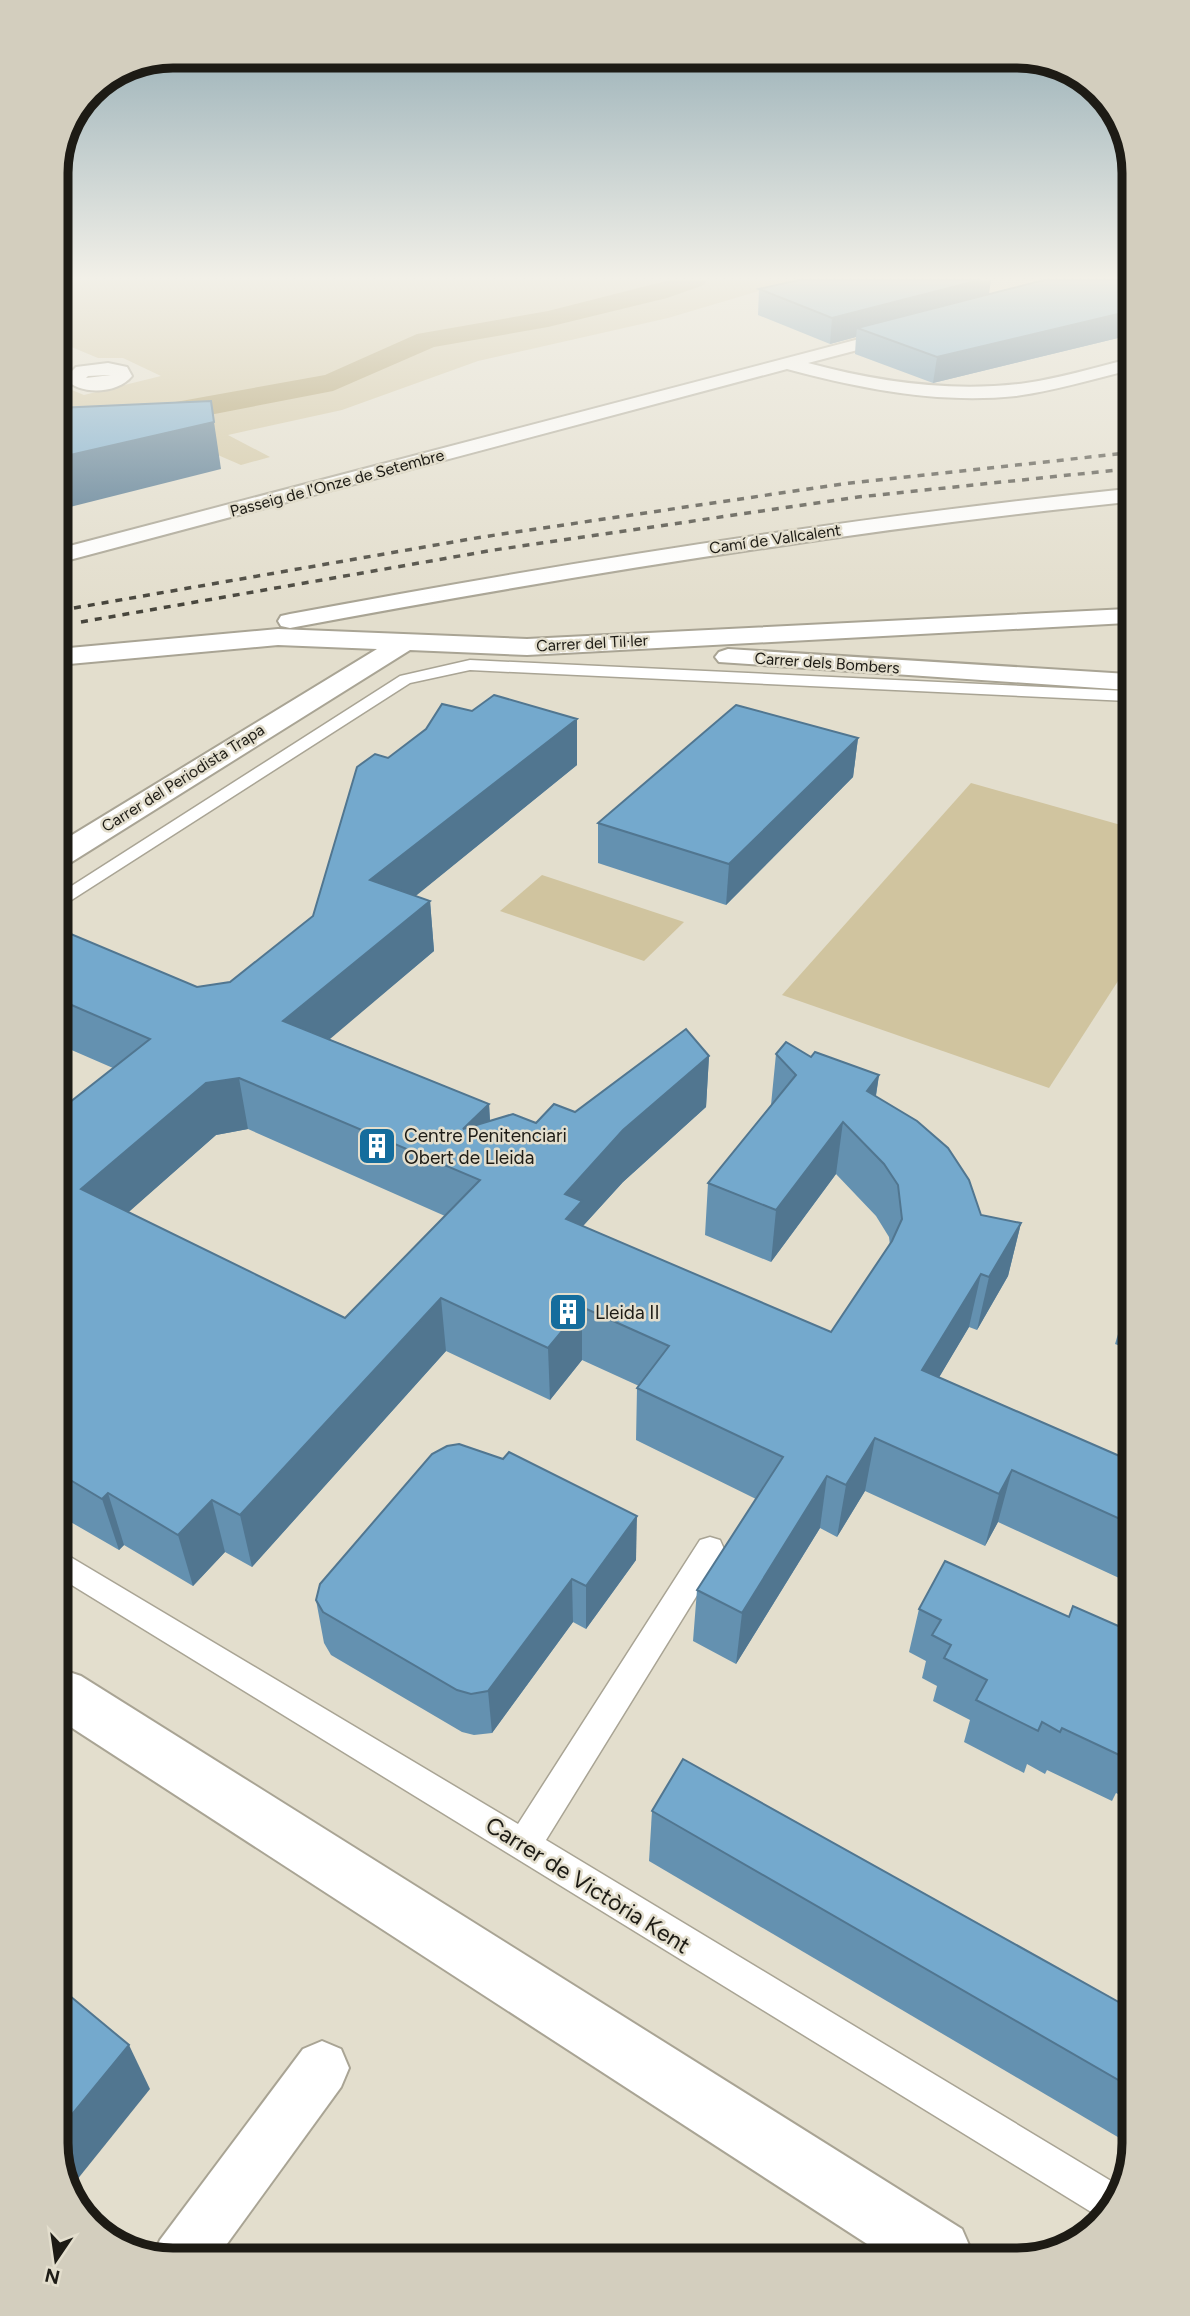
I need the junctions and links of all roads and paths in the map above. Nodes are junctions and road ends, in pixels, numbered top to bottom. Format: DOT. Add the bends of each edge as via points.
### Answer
graph roads {
  1 [pos="659,388"];
  2 [pos="694,388"];
  3 [pos="893,388"];
  4 [pos="1028,388"];
  5 [pos="1122,496"];
  6 [pos="68,537"];
  7 [pos="68,553"];
  8 [pos="425,595"];
  9 [pos="1122,616"];
  10 [pos="333,637"];
  11 [pos="419,641"];
  12 [pos="489,645"];
  13 [pos="161,647"];
  14 [pos="527,647"];
  15 [pos="68,656"];
  16 [pos="1122,682"];
  17 [pos="1122,696"];
  18 [pos="308,701"];
  19 [pos="68,850"];
  20 [pos="68,896"];
  21 [pos="710,1549"];
  22 [pos="68,1568"];
  23 [pos="68,1696"];
  24 [pos="524,1845"];
  25 [pos="323,2068"];
  26 [pos="1105,2199"];
  27 [pos="189,2248"];
  28 [pos="933,2248"];
  1 -- 6 [label="street, Passeig de l'Onze de Setembre"];
  2 -- 7 [label="street, Passeig de l'Onze de Setembre"];
  3 -- 4 [label="street" via="950,393"];
  5 -- 8 [label="street, Camí de Vallcalent" via="937,515"];
  8 -- 11 [label="street" via="408,620"];
  8 -- 13 [label="street, Camí de Vallcalent"];
  9 -- 14 [label="street, Carrer del Til·ler"];
  10 -- 11 [label="street, Carrer del Til·ler"];
  10 -- 13 [label="street, Carrer del Til·ler" via="278,636"];
  10 -- 18 [label="street, Carrer del Periodista Trapa" via="355,648 354,658"];
  11 -- 12 [label="street, Carrer del Til·ler"];
  11 -- 18 [label="street, Carrer del Periodista Trapa"];
  12 -- 14 [label="street, Carrer del Til·ler"];
  12 -- 18 [label="street, Carrer del Periodista Trapa" via="391,666"];
  13 -- 15 [label="street, Carrer del Til·ler"];
  14 -- 16 [label="street, Carrer dels Bombers"];
  17 -- 20 [label="lane" via="470,664 405,679"];
  18 -- 19 [label="street, Carrer del Periodista Trapa"];
  21 -- 24 [label="lane"];
  22 -- 24 [label="lane, Carrer de Victòria Kent"];
  23 -- 28 [label="street"];
  24 -- 26 [label="lane, Carrer de Victòria Kent"];
  25 -- 27 [label="street"];
}
